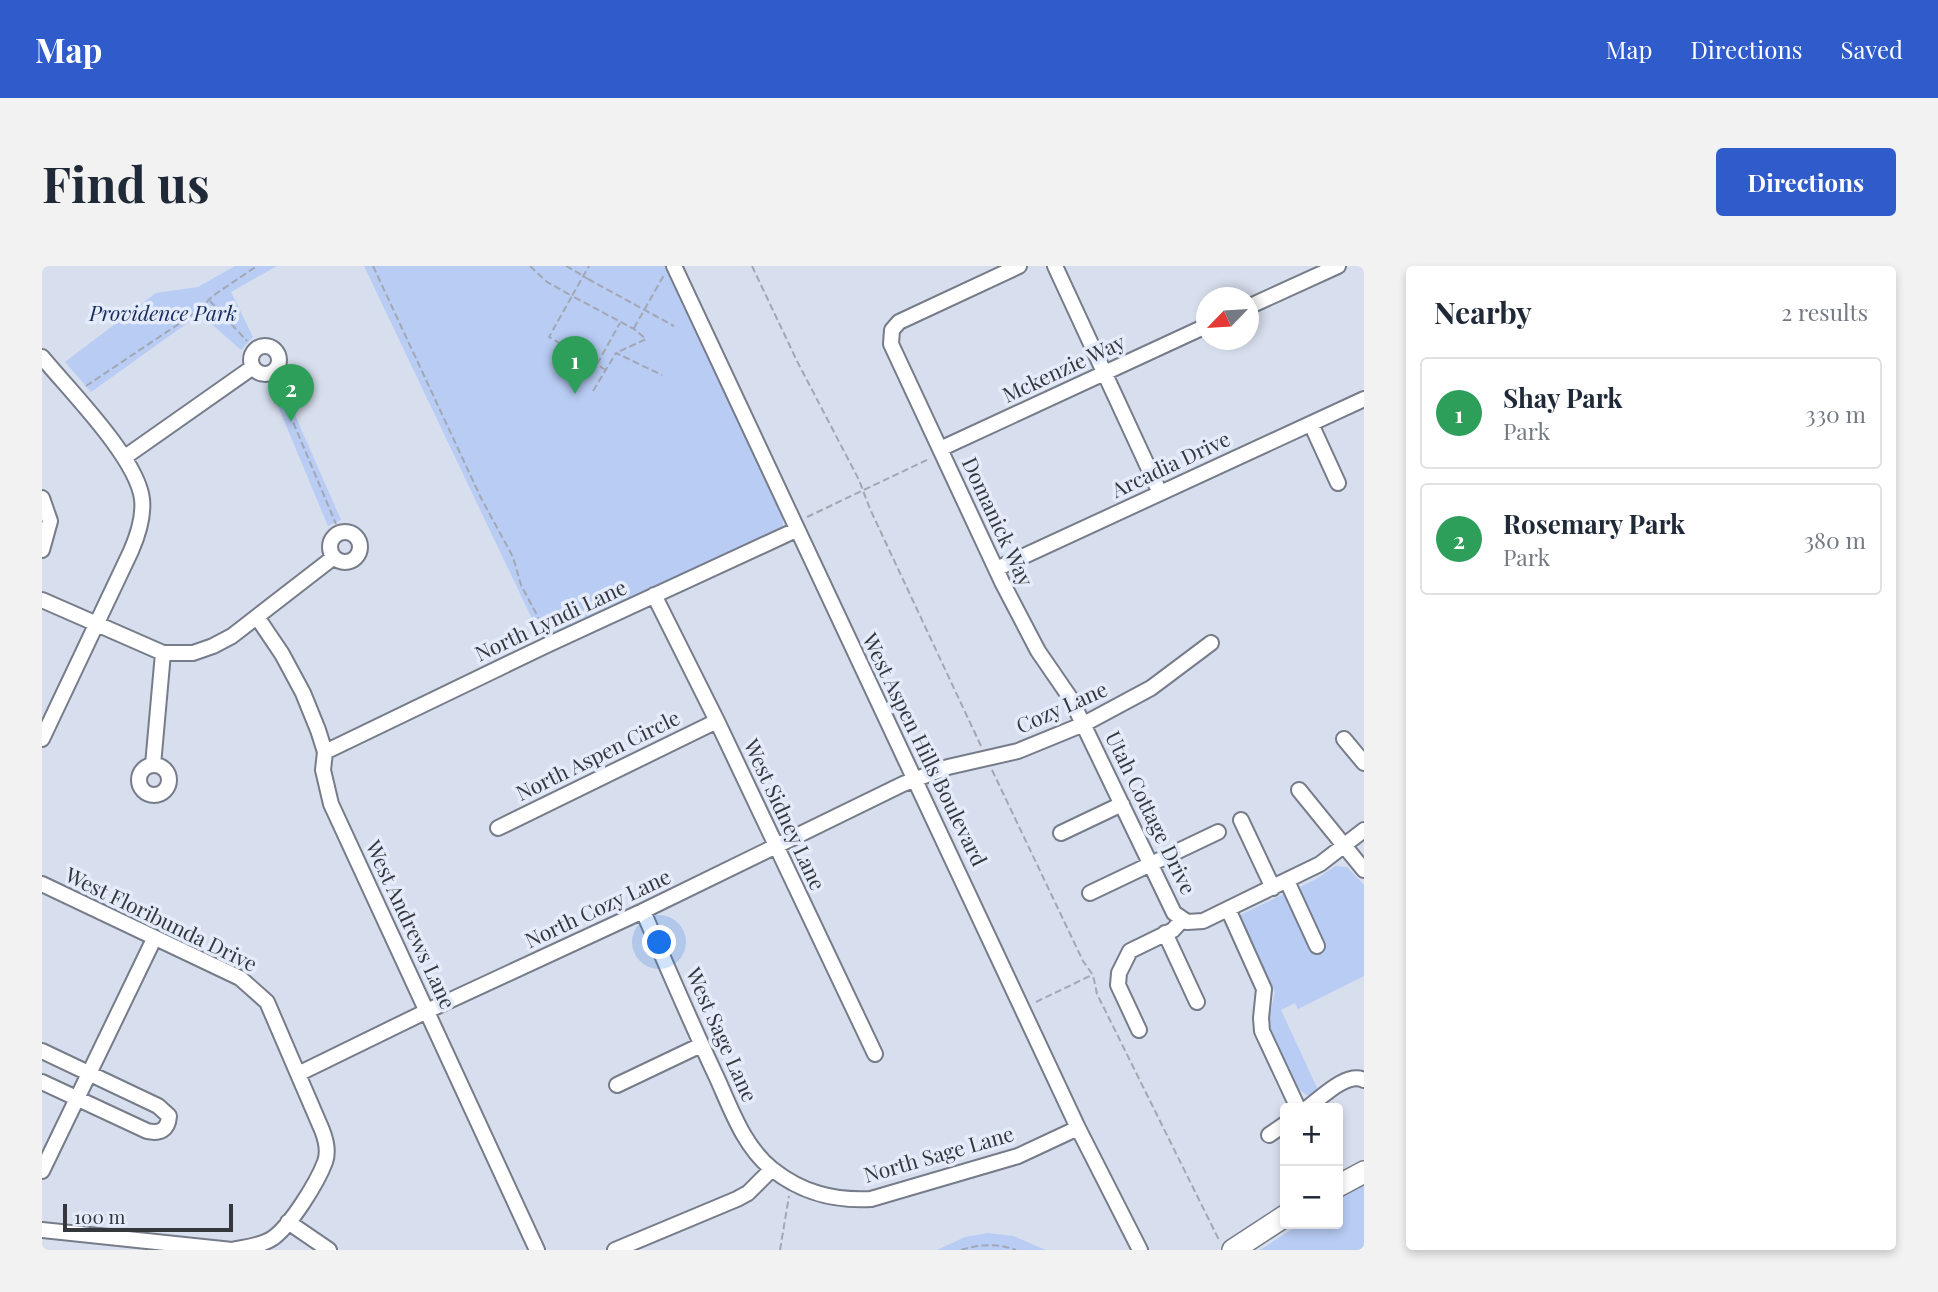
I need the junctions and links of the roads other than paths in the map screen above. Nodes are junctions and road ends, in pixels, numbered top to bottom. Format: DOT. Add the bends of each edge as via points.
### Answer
graph roads {
  1 [pos="1019,266"];
  2 [pos="1055,266"];
  3 [pos="1338,266"];
  4 [pos="669,270"];
  5 [pos="1312,271"];
  6 [pos="1259,301"];
  7 [pos="1196,331"];
  8 [pos="42,357"];
  9 [pos="253,368"];
  10 [pos="1104,374"];
  11 [pos="1364,399"];
  12 [pos="1311,424"];
  13 [pos="934,454"];
  14 [pos="125,457"];
  15 [pos="1338,483"];
  16 [pos="1160,494"];
  17 [pos="42,498"];
  18 [pos="796,530"];
  19 [pos="42,550"];
  20 [pos="334,557"];
  21 [pos="996,569"];
  22 [pos="654,596"];
  23 [pos="42,600"];
  24 [pos="257,617"];
  25 [pos="96,625"];
  26 [pos="1211,643"];
  27 [pos="163,653"];
  28 [pos="717,721"];
  29 [pos="1084,724"];
  30 [pos="42,739"];
  31 [pos="1344,739"];
  32 [pos="325,752"];
  33 [pos="1364,763"];
  34 [pos="153,765"];
  35 [pos="915,779"];
  36 [pos="1299,790"];
  37 [pos="1122,804"];
  38 [pos="1241,820"];
  39 [pos="498,828"];
  40 [pos="1364,830"];
  41 [pos="1218,832"];
  42 [pos="1061,833"];
  43 [pos="1345,846"];
  44 [pos="776,848"];
  45 [pos="1151,864"];
  46 [pos="1364,870"];
  47 [pos="1287,881"];
  48 [pos="42,884"];
  49 [pos="1273,888"];
  50 [pos="1090,893"];
  51 [pos="1228,909"];
  52 [pos="643,911"];
  53 [pos="1182,920"];
  54 [pos="1165,933"];
  55 [pos="154,939"];
  56 [pos="1318,946"];
  57 [pos="1197,1002"];
  58 [pos="427,1011"];
  59 [pos="1139,1030"];
  60 [pos="701,1045"];
  61 [pos="42,1051"];
  62 [pos="875,1054"];
  63 [pos="90,1072"];
  64 [pos="298,1074"];
  65 [pos="1364,1080"];
  66 [pos="42,1082"];
  67 [pos="617,1084"];
  68 [pos="77,1099"];
  69 [pos="1296,1103"];
  70 [pos="1314,1103"];
  71 [pos="1280,1127"];
  72 [pos="1078,1128"];
  73 [pos="1269,1135"];
  74 [pos="772,1169"];
  75 [pos="42,1171"];
  76 [pos="1364,1172"];
  77 [pos="1343,1183"];
  78 [pos="1280,1219"];
  79 [pos="288,1222"];
  80 [pos="42,1230"];
  81 [pos="126,1245"];
  82 [pos="329,1250"];
  83 [pos="537,1250"];
  84 [pos="615,1250"];
  85 [pos="1140,1250"];
  86 [pos="1233,1250"];
  1 -- 13 [label="street, Domanick Way" via="904,320 892,330 892,349"];
  2 -- 10 [label="street"];
  3 -- 5 [label="street"];
  4 -- 18 [label="street, West Aspen Hills Boulevard"];
  5 -- 6 [label="street"];
  7 -- 10 [label="street, Mckenzie Way"];
  8 -- 14 [label="street"];
  9 -- 14 [label="street"];
  10 -- 13 [label="street, Mckenzie Way"];
  10 -- 16 [label="street"];
  11 -- 12 [label="street, Arcadia Drive"];
  12 -- 15 [label="street"];
  12 -- 16 [label="street, Arcadia Drive"];
  13 -- 21 [label="street, Domanick Way"];
  14 -- 25 [label="street" via="139,486 142,508 137,537"];
  16 -- 21 [label="street, Arcadia Drive"];
  17 -- 19 [label="street" via="50,521"];
  18 -- 22 [label="street, North Lyndi Lane"];
  18 -- 35 [label="street, West Aspen Hills Boulevard"];
  20 -- 24 [label="street"];
  21 -- 29 [label="street, Domanick Way" via="1038,651"];
  22 -- 28 [label="street, West Sidney Lane"];
  22 -- 32 [label="street, North Lyndi Lane"];
  23 -- 25 [label="street"];
  24 -- 27 [label="street" via="213,646 193,653"];
  24 -- 32 [label="street, West Andrews Lane" via="303,693"];
  25 -- 27 [label="street"];
  25 -- 30 [label="street"];
  26 -- 29 [label="street, Cozy Lane" via="1152,688"];
  27 -- 34 [label="street"];
  28 -- 39 [label="street, North Aspen Circle"];
  28 -- 44 [label="street, West Sidney Lane"];
  29 -- 35 [label="street, Cozy Lane" via="1018,751"];
  29 -- 37 [label="street, Utah Cottage Drive"];
  31 -- 33 [label="street"];
  32 -- 58 [label="street, West Andrews Lane" via="323,770 331,804"];
  35 -- 44 [label="street, North Cozy Lane"];
  35 -- 72 [label="street, West Aspen Hills Boulevard"];
  36 -- 43 [label="street"];
  37 -- 42 [label="street"];
  37 -- 45 [label="street, Utah Cottage Drive"];
  38 -- 49 [label="street"];
  40 -- 43 [label="street, Utah Cottage Drive"];
  41 -- 45 [label="street"];
  43 -- 46 [label="street"];
  43 -- 47 [label="street, Utah Cottage Drive"];
  44 -- 52 [label="street, North Cozy Lane"];
  44 -- 62 [label="street, West Sidney Lane"];
  45 -- 50 [label="street"];
  45 -- 53 [label="street, Utah Cottage Drive"];
  47 -- 49 [label="street, Utah Cottage Drive"];
  47 -- 56 [label="street"];
  48 -- 55 [label="street, West Floribunda Drive"];
  49 -- 51 [label="street, Utah Cottage Drive"];
  51 -- 53 [label="street, Utah Cottage Drive" via="1198,922"];
  51 -- 69 [label="street" via="1262,985 1262,1031"];
  52 -- 58 [label="street, North Cozy Lane"];
  52 -- 60 [label="street, West Sage Lane"];
  53 -- 54 [label="street"];
  54 -- 57 [label="street"];
  54 -- 59 [label="street" via="1130,951 1119,973 1118,985"];
  55 -- 63 [label="street"];
  55 -- 64 [label="street, West Floribunda Drive" via="253,988 267,1002"];
  58 -- 64 [label="street, North Cozy Lane"];
  58 -- 83 [label="street, West Andrews Lane"];
  60 -- 67 [label="street"];
  60 -- 74 [label="street, West Sage Lane" via="747,1139"];
  61 -- 63 [label="street"];
  63 -- 68 [label="street"];
  63 -- 68 [label="street" via="164,1110 168,1125 156,1133 147,1131"];
  64 -- 79 [label="street, West Floribunda Drive" via="322,1130 326,1154"];
  65 -- 70 [label="street" via="1345,1081"];
  66 -- 68 [label="street"];
  68 -- 75 [label="street"];
  71 -- 73 [label="street"];
  72 -- 74 [label="street, North Sage Lane" via="1018,1156 872,1199 819,1195"];
  72 -- 85 [label="street, West Aspen Hills Boulevard"];
  74 -- 84 [label="street" via="737,1199"];
  76 -- 77 [label="highway"];
  78 -- 86 [label="highway"];
  79 -- 81 [label="street, West Floribunda Drive" via="262,1245 232,1250"];
  79 -- 82 [label="street"];
  80 -- 81 [label="street, West Floribunda Drive"];
}
